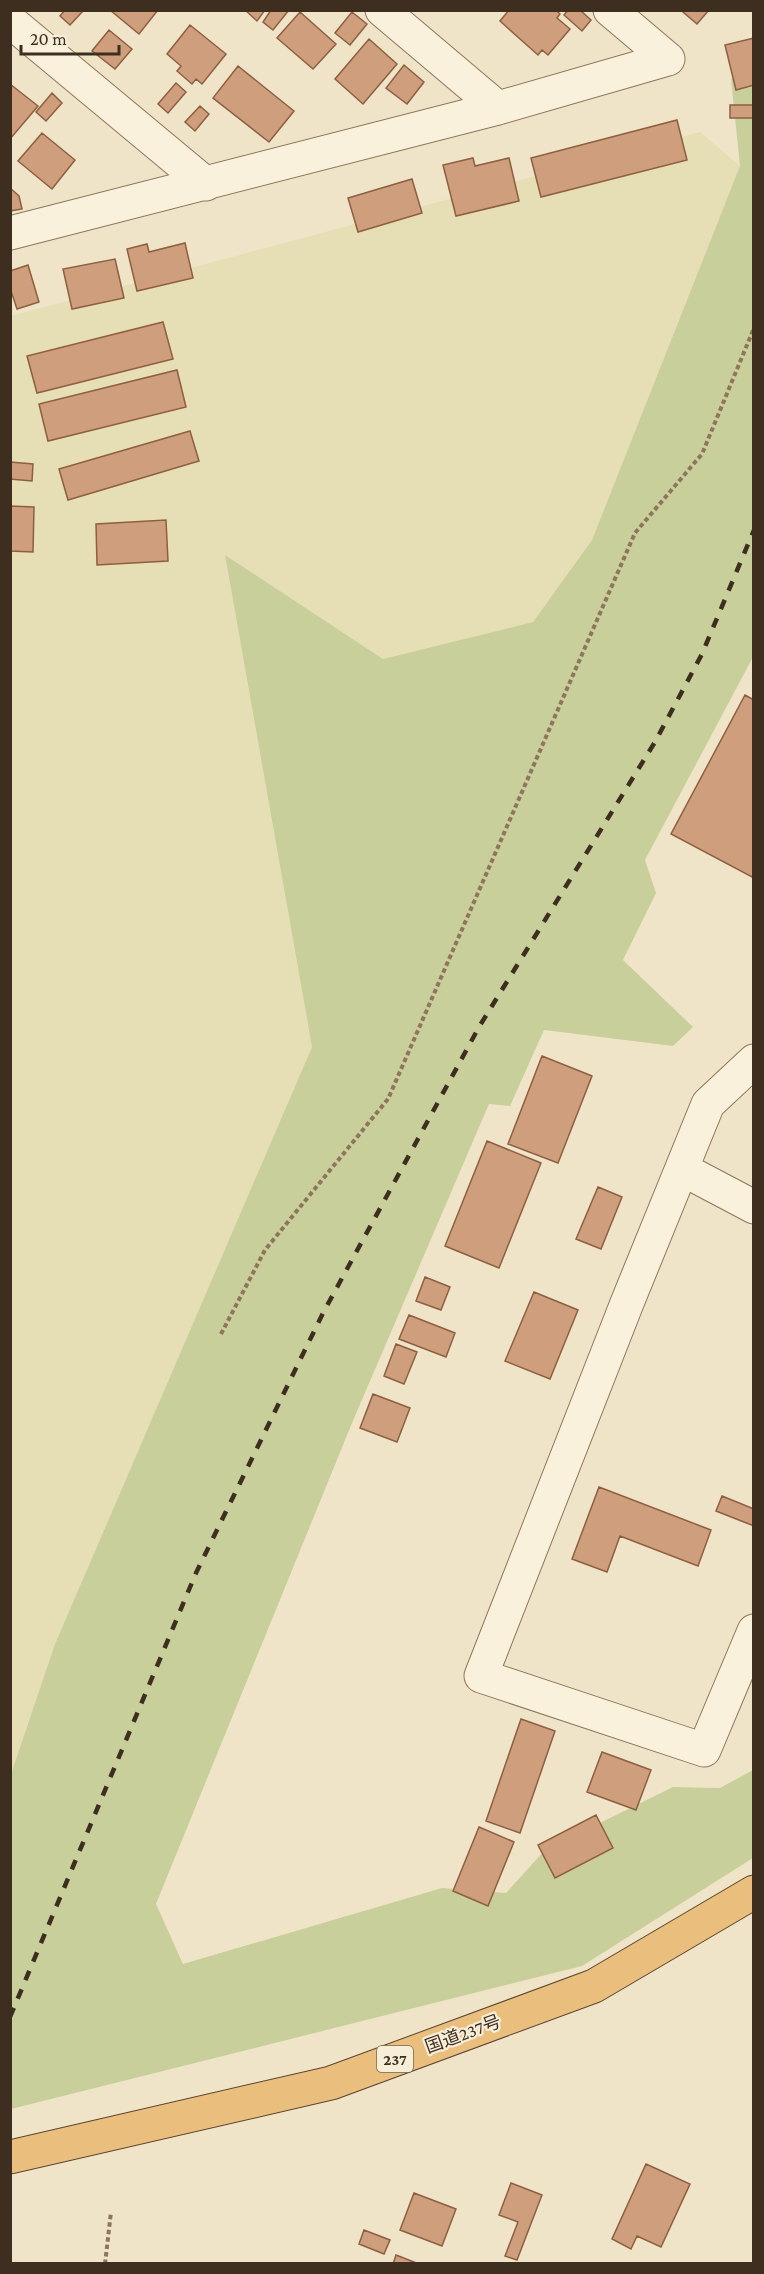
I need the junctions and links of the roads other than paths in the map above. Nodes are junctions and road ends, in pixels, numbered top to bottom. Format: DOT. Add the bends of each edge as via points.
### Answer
graph roads {
  1 [pos="382,10"];
  2 [pos="610,10"];
  3 [pos="10,21"];
  4 [pos="498,108"];
  5 [pos="206,184"];
  6 [pos="10,233"];
  7 [pos="753,1061"];
  8 [pos="682,1169"];
  9 [pos="753,1207"];
  10 [pos="753,1631"];
  11 [pos="753,1892"];
  12 [pos="10,2157"];
  1 -- 4 [label="street"];
  2 -- 4 [label="street" via="668,59"];
  3 -- 5 [label="street"];
  4 -- 5 [label="street"];
  5 -- 6 [label="street"];
  7 -- 8 [label="street" via="708,1104"];
  8 -- 9 [label="street"];
  8 -- 10 [label="street" via="481,1676 704,1750"];
  11 -- 12 [label="highway, 国道237号 / 237" via="594,1986 331,2083"];
}
